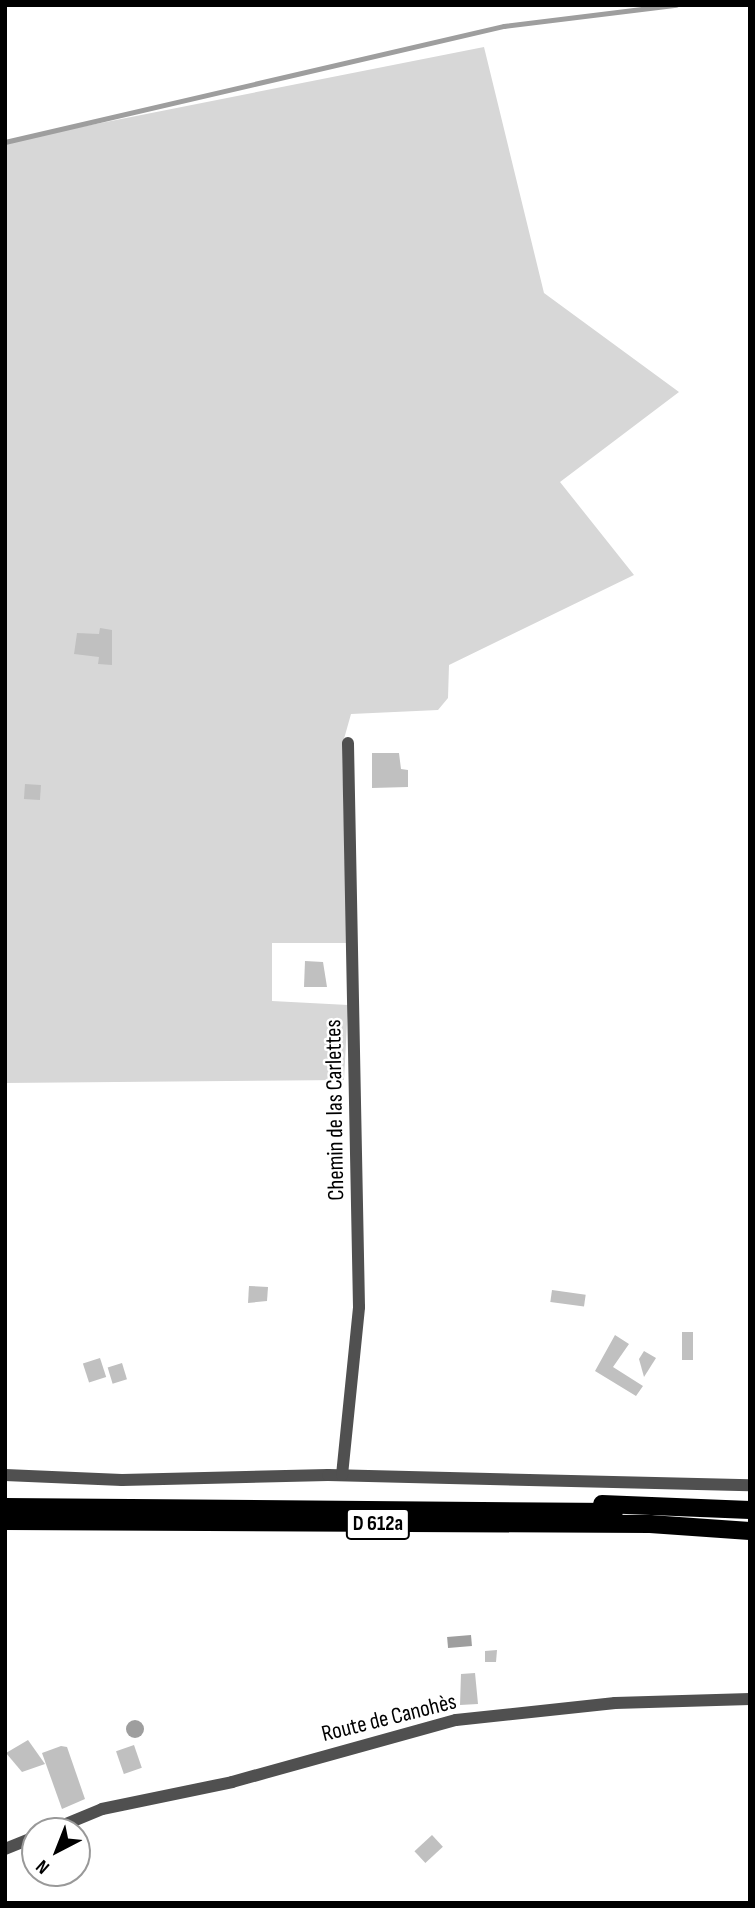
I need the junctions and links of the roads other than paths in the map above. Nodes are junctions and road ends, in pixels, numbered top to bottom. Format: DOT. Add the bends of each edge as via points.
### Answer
graph roads {
  1 [pos="348,743"];
  2 [pos="5,1475"];
  3 [pos="342,1475"];
  4 [pos="750,1485"];
  5 [pos="5,1507"];
  6 [pos="529,1508"];
  7 [pos="750,1510"];
  8 [pos="750,1518"];
  9 [pos="5,1521"];
  10 [pos="750,1531"];
  11 [pos="750,1699"];
  12 [pos="83,1817"];
  1 -- 3 [label="street, Chemin de las Carlettes" via="359,1307"];
  2 -- 3 [label="street" via="122,1480"];
  3 -- 4 [label="street"];
  5 -- 6 [label="main road, D 612a"];
  6 -- 7 [label="main road" via="582,1503"];
  6 -- 8 [label="main road, D 612a"];
  9 -- 10 [label="main road, D 612a" via="650,1524"];
  11 -- 12 [label="street, Route de Canohès" via="615,1703 456,1720 232,1782"];
}
